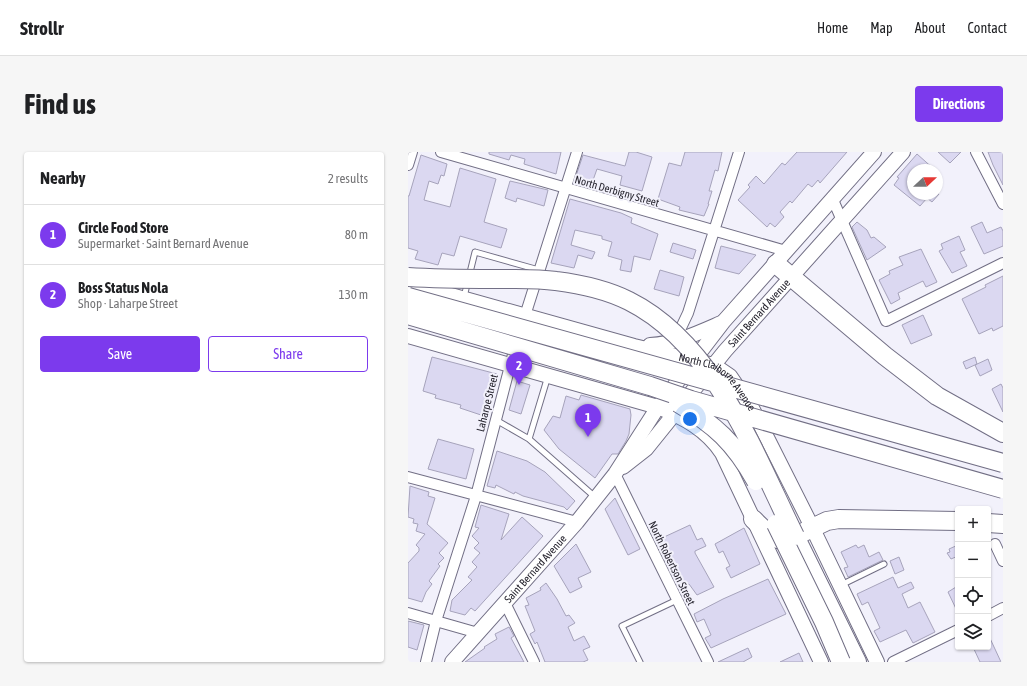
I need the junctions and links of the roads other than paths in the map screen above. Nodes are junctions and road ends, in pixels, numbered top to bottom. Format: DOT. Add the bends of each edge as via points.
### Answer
graph roads {
  1 [pos="412,152"];
  2 [pos="441,152"];
  3 [pos="577,152"];
  4 [pos="739,152"];
  5 [pos="874,152"];
  6 [pos="903,152"];
  7 [pos="976,152"];
  8 [pos="408,165"];
  9 [pos="566,189"];
  10 [pos="832,200"];
  11 [pos="1003,204"];
  12 [pos="842,221"];
  13 [pos="714,230"];
  14 [pos="781,257"];
  15 [pos="1003,263"];
  16 [pos="539,270"];
  17 [pos="791,276"];
  18 [pos="408,277"];
  19 [pos="408,283"];
  20 [pos="408,297"];
  21 [pos="464,298"];
  22 [pos="408,315"];
  23 [pos="525,315"];
  24 [pos="724,321"];
  25 [pos="408,336"];
  26 [pos="666,344"];
  27 [pos="634,346"];
  28 [pos="694,360"];
  29 [pos="509,364"];
  30 [pos="714,365"];
  31 [pos="548,375"];
  32 [pos="650,386"];
  33 [pos="658,407"];
  34 [pos="675,414"];
  35 [pos="495,420"];
  36 [pos="1003,433"];
  37 [pos="529,439"];
  38 [pos="1003,463"];
  39 [pos="615,474"];
  40 [pos="408,477"];
  41 [pos="1003,489"];
  42 [pos="476,496"];
  43 [pos="596,498"];
  44 [pos="753,519"];
  45 [pos="953,521"];
  46 [pos="577,522"];
  47 [pos="991,523"];
  48 [pos="1003,524"];
  49 [pos="812,528"];
  50 [pos="995,544"];
  51 [pos="1003,561"];
  52 [pos="884,564"];
  53 [pos="840,585"];
  54 [pos="677,600"];
  55 [pos="505,603"];
  56 [pos="1003,608"];
  57 [pos="408,613"];
  58 [pos="991,614"];
  59 [pos="436,621"];
  60 [pos="955,631"];
  61 [pos="478,633"];
  62 [pos="426,662"];
  63 [pos="452,662"];
  64 [pos="534,662"];
  65 [pos="640,662"];
  66 [pos="708,662"];
  67 [pos="821,662"];
  68 [pos="841,662"];
  69 [pos="858,662"];
  70 [pos="877,662"];
  71 [pos="893,662"];
  1 -- 8 [label="street"];
  2 -- 9 [label="street, North Derbigny Street"];
  3 -- 9 [label="street, Laharpe Street"];
  4 -- 13 [label="street"];
  5 -- 10 [label="main road, Saint Bernard Avenue"];
  6 -- 12 [label="main road, Saint Bernard Avenue"];
  7 -- 11 [label="street"];
  9 -- 13 [label="street, North Derbigny Street"];
  9 -- 16 [label="street, Laharpe Street"];
  10 -- 12 [label="street"];
  10 -- 14 [label="main road, Saint Bernard Avenue"];
  12 -- 15 [label="street" via="886,321"];
  12 -- 17 [label="main road, Saint Bernard Avenue"];
  13 -- 14 [label="street, North Derbigny Street"];
  13 -- 26 [label="street" via="688,313 679,332"];
  14 -- 17 [label="highway"];
  14 -- 24 [label="main road, Saint Bernard Avenue"];
  16 -- 21 [label="lane" via="475,252"];
  16 -- 23 [label="street, Laharpe Street"];
  17 -- 30 [label="main road, Saint Bernard Avenue"];
  17 -- 36 [label="highway" via="885,356 937,396"];
  18 -- 69 [label="highway, bridge" via="568,283 629,301 665,326 685,344 703,366 736,415"];
  19 -- 21 [label="main road, North Claiborne Avenue"];
  20 -- 38 [label="highway, bridge"];
  21 -- 23 [label="main road, North Claiborne Avenue"];
  22 -- 32 [label="highway, bridge"];
  23 -- 27 [label="main road, North Claiborne Avenue"];
  23 -- 29 [label="street, Laharpe Street"];
  24 -- 26 [label="main road" via="702,332"];
  24 -- 28 [label="main road, Saint Bernard Avenue"];
  25 -- 29 [label="main road"];
  26 -- 27 [label="main road"];
  27 -- 28 [label="main road, North Claiborne Avenue"];
  28 -- 30 [label="main road, North Claiborne Avenue"];
  28 -- 33 [label="main road, Saint Bernard Avenue"];
  29 -- 31 [label="main road"];
  29 -- 35 [label="street, Laharpe Street"];
  30 -- 34 [label="main road, Saint Bernard Avenue"];
  30 -- 49 [label="main road, North Claiborne Avenue" via="725,371 752,408"];
  31 -- 33 [label="main road"];
  31 -- 37 [label="lane"];
  32 -- 41 [label="highway, bridge"];
  32 -- 68 [label="highway, bridge" via="698,415 730,441 740,453 761,491"];
  33 -- 34 [label="main road"];
  33 -- 39 [label="main road, Saint Bernard Avenue"];
  34 -- 39 [label="main road, Saint Bernard Avenue" via="646,449"];
  34 -- 44 [label="main road" via="694,425 716,444"];
  35 -- 37 [label="lane"];
  35 -- 42 [label="street, Laharpe Street"];
  37 -- 43 [label="lane"];
  39 -- 43 [label="main road, Saint Bernard Avenue"];
  39 -- 54 [label="street, North Robertson Street"];
  40 -- 42 [label="street"];
  42 -- 46 [label="street"];
  42 -- 59 [label="street, Laharpe Street"];
  43 -- 46 [label="main road, Saint Bernard Avenue"];
  44 -- 49 [label="highway" via="777,540 787,540"];
  44 -- 67 [label="main road"];
  45 -- 49 [label="highway" via="854,518 833,520"];
  46 -- 55 [label="main road, Saint Bernard Avenue"];
  47 -- 48 [label="highway"];
  49 -- 53 [label="main road, North Claiborne Avenue"];
  50 -- 51 [label="street"];
  52 -- 53 [label="lane"];
  53 -- 70 [label="main road, North Claiborne Avenue"];
  54 -- 65 [label="lane" via="622,626"];
  54 -- 66 [label="street, North Robertson Street"];
  55 -- 61 [label="main road, Saint Bernard Avenue"];
  55 -- 64 [label="street"];
  56 -- 58 [label="street"];
  57 -- 59 [label="street"];
  59 -- 61 [label="street"];
  59 -- 62 [label="street, Laharpe Street"];
  60 -- 71 [label="street"];
  61 -- 63 [label="main road, Saint Bernard Avenue"];
}
